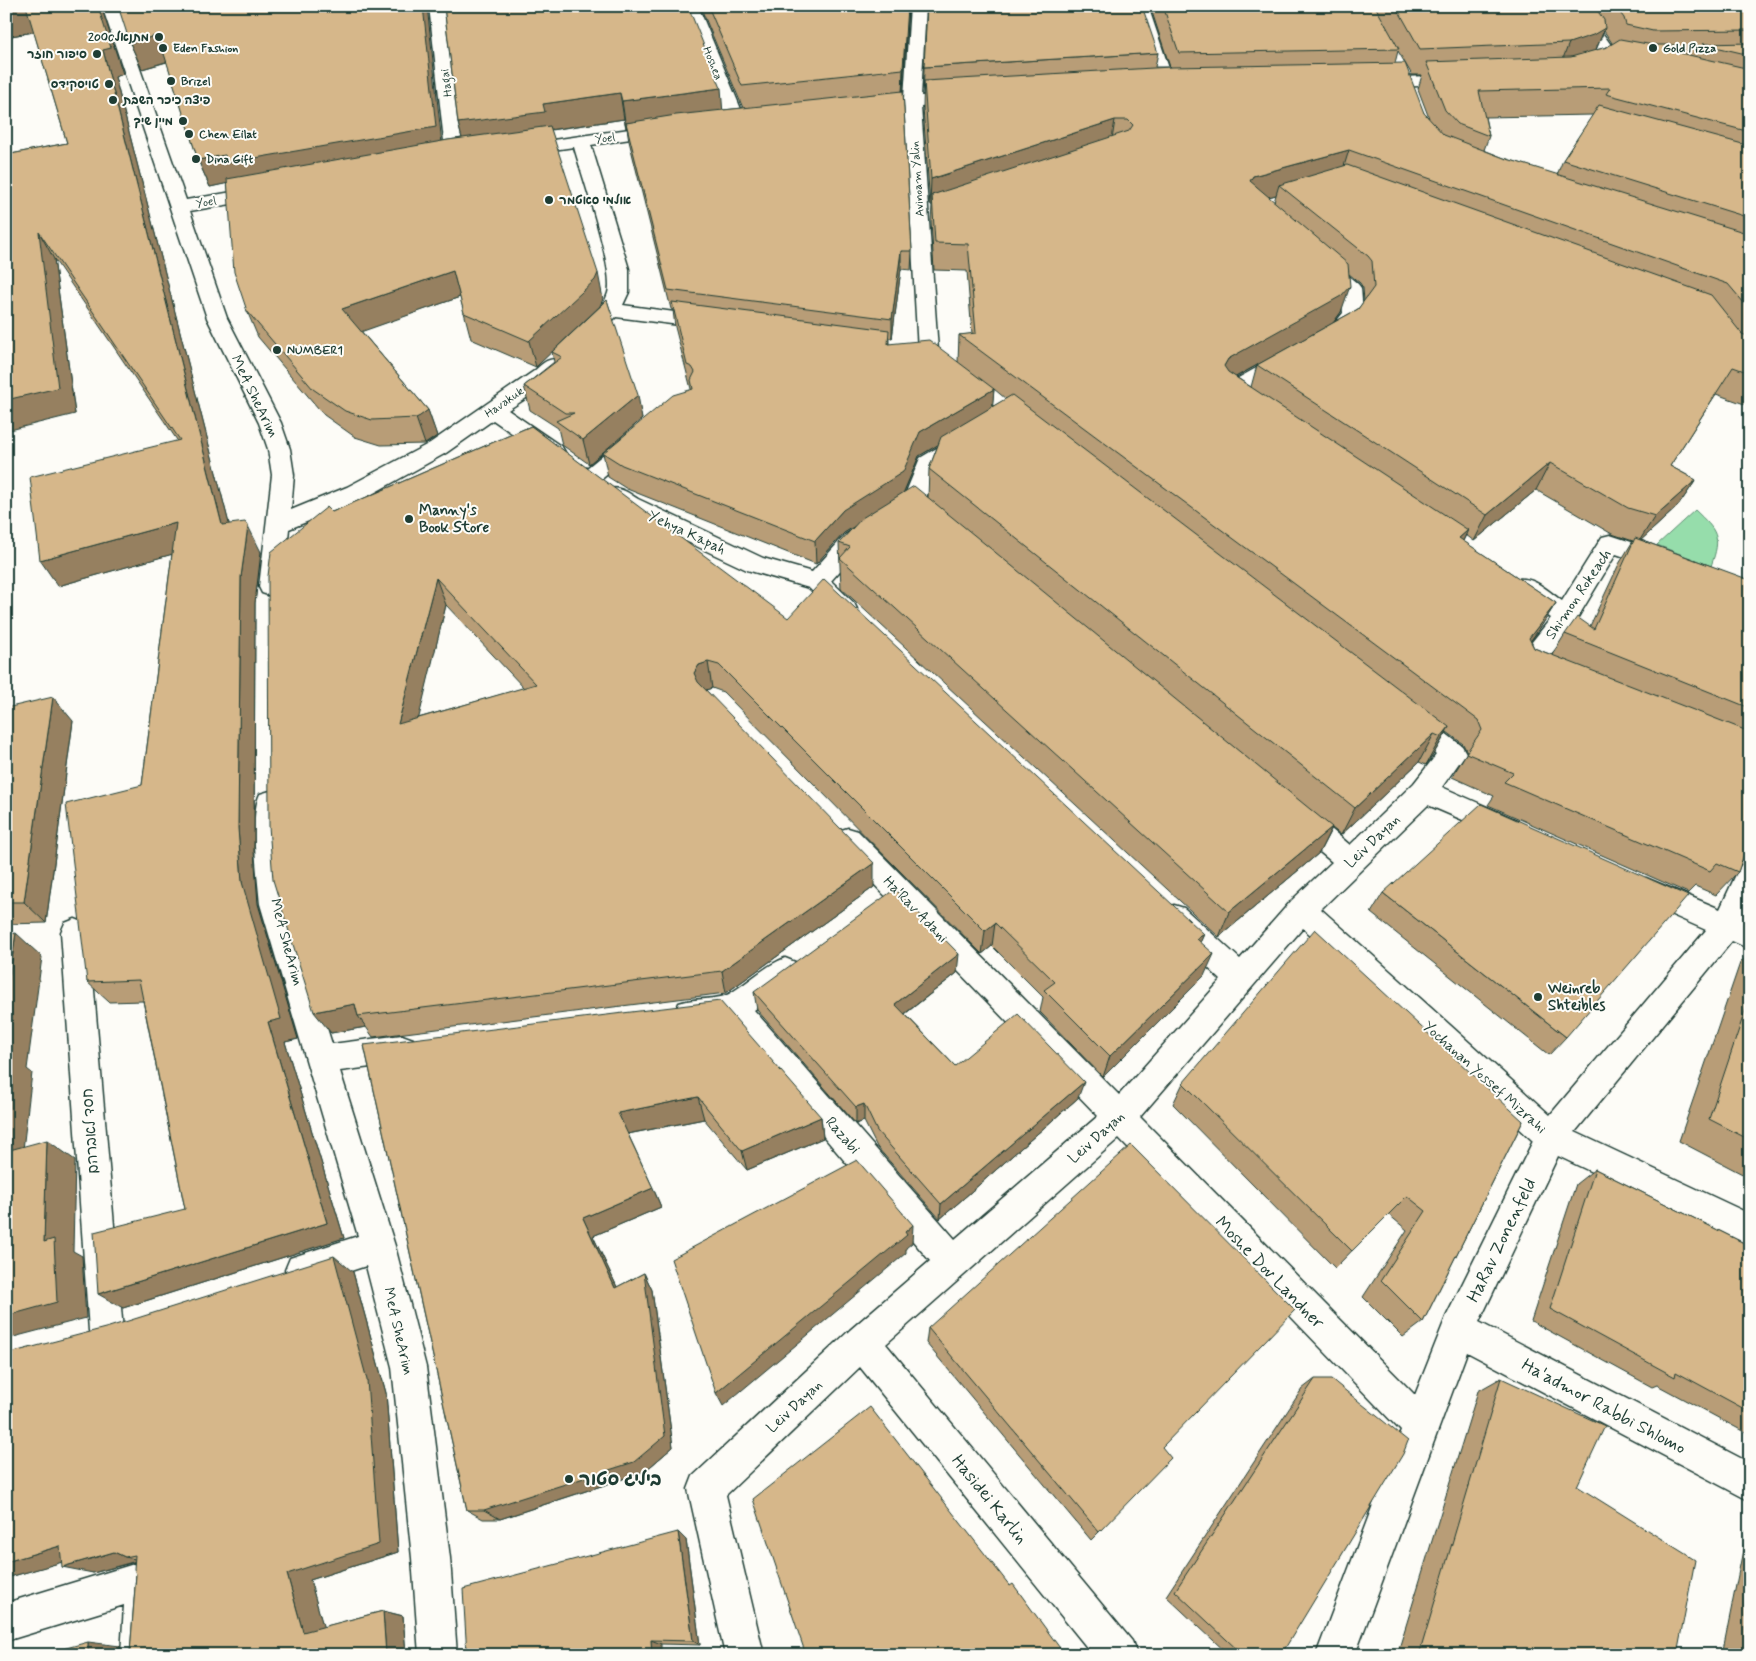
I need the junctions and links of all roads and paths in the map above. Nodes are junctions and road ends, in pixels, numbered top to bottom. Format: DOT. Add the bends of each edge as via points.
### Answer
graph roads {
  1 [pos="110,6"];
  2 [pos="437,6"];
  3 [pos="690,6"];
  4 [pos="918,6"];
  5 [pos="1140,6"];
  6 [pos="1575,6"];
  7 [pos="1605,57"];
  8 [pos="1623,61"];
  9 [pos="1396,65"];
  10 [pos="1589,67"];
  11 [pos="1473,80"];
  12 [pos="1359,83"];
  13 [pos="1166,86"];
  14 [pos="1186,86"];
  15 [pos="1146,87"];
  16 [pos="1408,90"];
  17 [pos="980,97"];
  18 [pos="912,101"];
  19 [pos="854,108"];
  20 [pos="756,118"];
  21 [pos="678,127"];
  22 [pos="580,141"];
  23 [pos="503,152"];
  24 [pos="474,156"];
  25 [pos="455,159"];
  26 [pos="436,162"];
  27 [pos="284,188"];
  28 [pos="179,207"];
  29 [pos="939,211"];
  30 [pos="920,217"];
  31 [pos="1304,250"];
  32 [pos="612,310"];
  33 [pos="730,325"];
  34 [pos="927,354"];
  35 [pos="493,410"];
  36 [pos="1263,414"];
  37 [pos="649,428"];
  38 [pos="986,428"];
  39 [pos="590,477"];
  40 [pos="278,524"];
  41 [pos="1681,567"];
  42 [pos="1501,572"];
  43 [pos="816,582"];
  44 [pos="269,611"];
  45 [pos="1566,616"];
  46 [pos="866,628"];
  47 [pos="1566,679"];
  48 [pos="1390,704"];
  49 [pos="270,773"];
  50 [pos="1424,791"];
  51 [pos="1282,805"];
  52 [pos="829,819"];
  53 [pos="1531,838"];
  54 [pos="1350,862"];
  55 [pos="1750,874"];
  56 [pos="1620,878"];
  57 [pos="897,889"];
  58 [pos="1153,897"];
  59 [pos="873,906"];
  60 [pos="1302,909"];
  61 [pos="1739,931"];
  62 [pos="75,932"];
  63 [pos="810,952"];
  64 [pos="1241,979"];
  65 [pos="733,1008"];
  66 [pos="666,1016"];
  67 [pos="425,1046"];
  68 [pos="321,1059"];
  69 [pos="1119,1118"];
  70 [pos="1551,1137"];
  71 [pos="1750,1232"];
  72 [pos="378,1246"];
  73 [pos="952,1262"];
  74 [pos="274,1279"];
  75 [pos="1458,1329"];
  76 [pos="107,1330"];
  77 [pos="862,1342"];
  78 [pos="1421,1426"];
  79 [pos="1750,1483"];
  80 [pos="6,1622"];
  81 [pos="140,1655"];
  82 [pos="438,1655"];
  83 [pos="745,1655"];
  84 [pos="1118,1655"];
  85 [pos="1335,1655"];
  1 -- 28 [label="street, MeA SheArim"];
  2 -- 25 [label="street, Hagai"];
  3 -- 20 [label="street, Hoshea" via="728,122"];
  4 -- 18 [label="street, Avinoam Yalin"];
  5 -- 13 [label="street"];
  6 -- 7 [label="street" via="1603,45"];
  7 -- 8 [label="street"];
  7 -- 10 [label="street"];
  9 -- 16 [label="street"];
  11 -- 16 [label="street"];
  12 -- 16 [label="street"];
  13 -- 14 [label="street"];
  13 -- 15 [label="street"];
  17 -- 18 [label="street"];
  18 -- 19 [label="street"];
  18 -- 30 [label="street, Avinoam Yalin"];
  21 -- 22 [label="street, Yoel"];
  22 -- 23 [label="street, Yoel"];
  22 -- 32 [label="street" via="619,268 619,292"];
  24 -- 25 [label="street"];
  25 -- 26 [label="street"];
  27 -- 28 [label="street, Yoel"];
  28 -- 40 [label="street, MeA SheArim" via="217,318 270,423 279,449 284,475"];
  29 -- 30 [label="street"];
  30 -- 34 [label="street, Avinoam Yalin"];
  31 -- 36 [label="street" via="1351,288 1353,314 1341,329 1230,392"];
  32 -- 33 [label="street"];
  32 -- 35 [label="street, Havakuk" via="542,376"];
  35 -- 39 [label="street, Yehya Kapah"];
  35 -- 40 [label="street, Havakuk" via="438,448 356,493"];
  37 -- 39 [label="street"];
  38 -- 43 [label="street" via="928,463 922,509 853,541"];
  39 -- 43 [label="street, Yehya Kapah" via="630,505 755,564"];
  40 -- 44 [label="street, MeA SheArim"];
  41 -- 45 [label="street, Shimon Rokeach" via="1610,543"];
  42 -- 45 [label="street"];
  43 -- 46 [label="street"];
  45 -- 47 [label="street, Shimon Rokeach" via="1529,664"];
  48 -- 50 [label="street, Leiv Dayan" via="1453,753"];
  49 -- 68 [label="street, MeA SheArim" via="274,904"];
  50 -- 53 [label="street"];
  50 -- 54 [label="street, Leiv Dayan"];
  51 -- 54 [label="street"];
  52 -- 57 [label="street, Ha'Rav Adani"];
  54 -- 60 [label="street, Leiv Dayan"];
  55 -- 61 [label="street, HaRav Zonenfeld"];
  56 -- 61 [label="street"];
  57 -- 59 [label="street"];
  57 -- 69 [label="street, Ha'Rav Adani"];
  58 -- 64 [label="street"];
  60 -- 64 [label="street, Leiv Dayan"];
  60 -- 70 [label="street, Yochanan Yossef Mizrahi"];
  61 -- 70 [label="street, HaRav Zonenfeld"];
  62 -- 76 [label="street, חסד לאברהם"];
  63 -- 65 [label="street"];
  64 -- 69 [label="street, Leiv Dayan"];
  65 -- 66 [label="street"];
  65 -- 73 [label="street, Razabi"];
  67 -- 68 [label="street"];
  68 -- 72 [label="street, MeA SheArim"];
  69 -- 73 [label="street, Leiv Dayan"];
  69 -- 78 [label="street, Moshe Dov Landner"];
  70 -- 71 [label="street, Yochanan Yossef Mizrahi"];
  70 -- 75 [label="street, HaRav Zonenfeld"];
  72 -- 74 [label="street"];
  72 -- 82 [label="street, MeA SheArim" via="409,1367 431,1558"];
  73 -- 77 [label="street, Leiv Dayan"];
  75 -- 78 [label="street, HaRav Zonenfeld"];
  75 -- 79 [label="street, Ha'admor Rabbi Shlomo"];
  77 -- 83 [label="street, Leiv Dayan" via="706,1489"];
  77 -- 84 [label="street, Hasidei Karlin"];
  78 -- 85 [label="street, HaRav Zonenfeld"];
  80 -- 81 [label="street" via="144,1580"];
}
